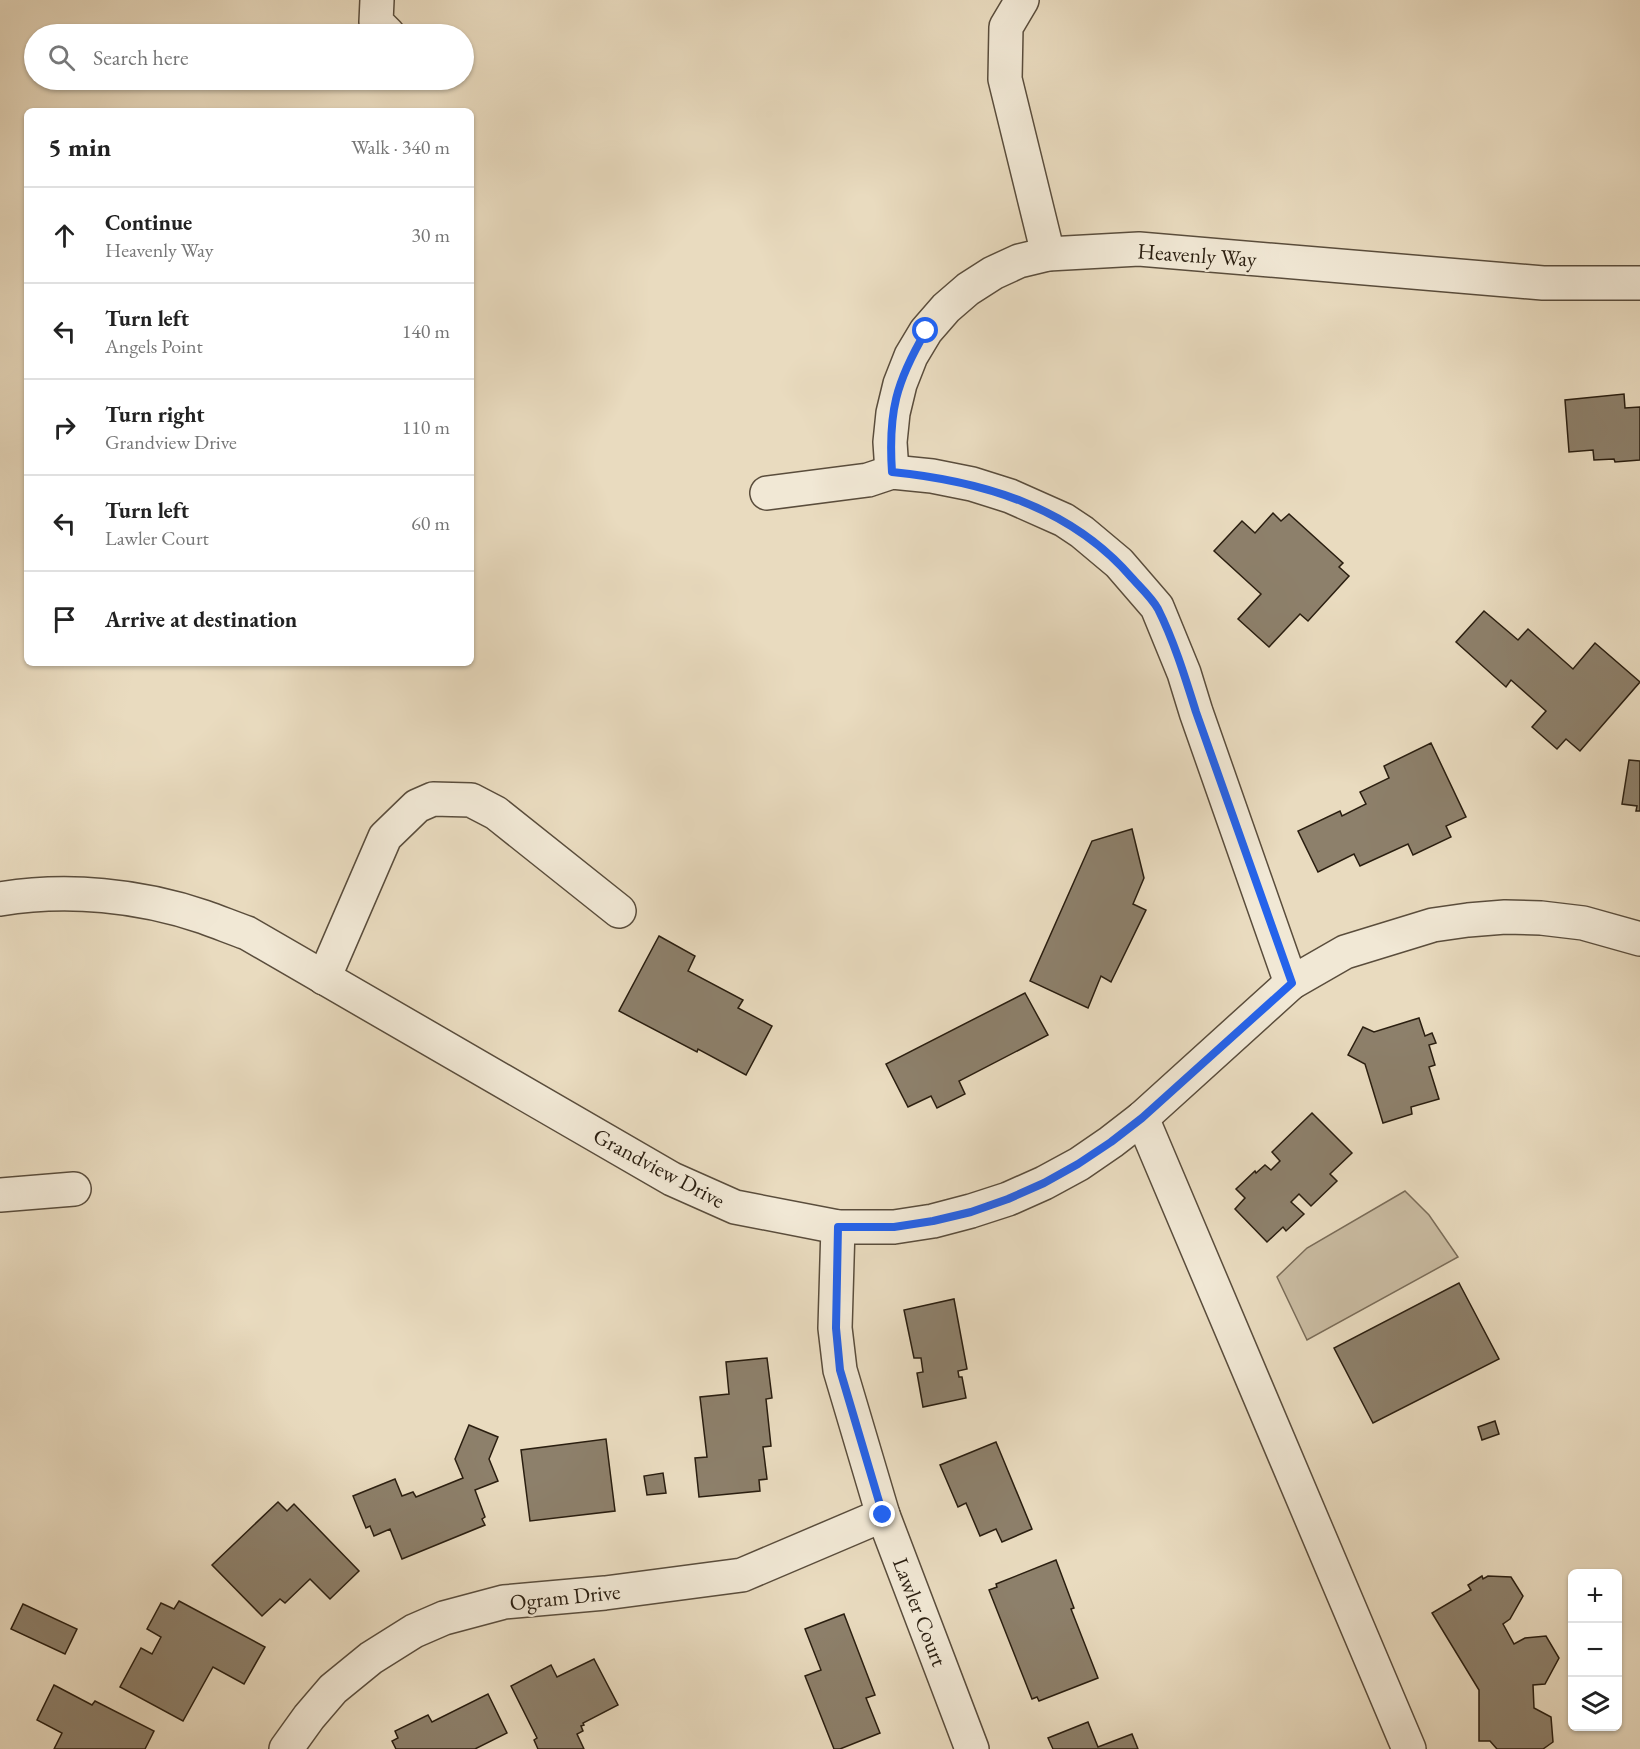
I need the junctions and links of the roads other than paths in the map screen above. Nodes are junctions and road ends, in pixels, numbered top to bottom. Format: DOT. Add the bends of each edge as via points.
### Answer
graph roads {
  1 [pos="377,0"];
  2 [pos="1022,0"];
  3 [pos="378,24"];
  4 [pos="1048,254"];
  5 [pos="1640,284"];
  6 [pos="892,472"];
  7 [pos="767,493"];
  8 [pos="0,899"];
  9 [pos="619,911"];
  10 [pos="1640,939"];
  11 [pos="324,978"];
  12 [pos="1292,983"];
  13 [pos="1142,1118"];
  14 [pos="74,1189"];
  15 [pos="0,1195"];
  16 [pos="838,1227"];
  17 [pos="883,1515"];
  18 [pos="286,1749"];
  19 [pos="972,1749"];
  20 [pos="1409,1749"];
  1 -- 3 [label="street"];
  2 -- 4 [label="street" via="1006,27 1005,79"];
  4 -- 5 [label="street, Heavenly Way" via="1138,249 1543,284"];
  4 -- 6 [label="street, Heavenly Way" via="1020,261 968,289 926,331 900,384 892,412"];
  6 -- 7 [label="street" via="868,480"];
  6 -- 12 [label="street" via="972,484 1011,496 1064,520 1119,563 1157,607 1184,673"];
  8 -- 11 [label="street, Grandview Drive" via="61,894 109,896 156,904 247,933"];
  9 -- 11 [label="street" via="496,813 471,801 433,799 417,806 385,837"];
  10 -- 12 [label="street, Grandview Drive" via="1583,923 1551,919 1468,920 1433,925 1346,952"];
  11 -- 16 [label="street, Grandview Drive" via="672,1179 735,1207"];
  12 -- 13 [label="street, Grandview Drive"];
  13 -- 16 [label="street, Grandview Drive" via="1078,1164 1008,1199 933,1221 894,1227"];
  13 -- 20 [label="street"];
  14 -- 15 [label="street"];
  16 -- 17 [label="street, Lawler Court" via="836,1328 840,1370"];
  17 -- 18 [label="street, Ogram Drive" via="742,1575 504,1602 444,1618 414,1631 363,1664 333,1689"];
  17 -- 19 [label="street, Lawler Court"];
}
